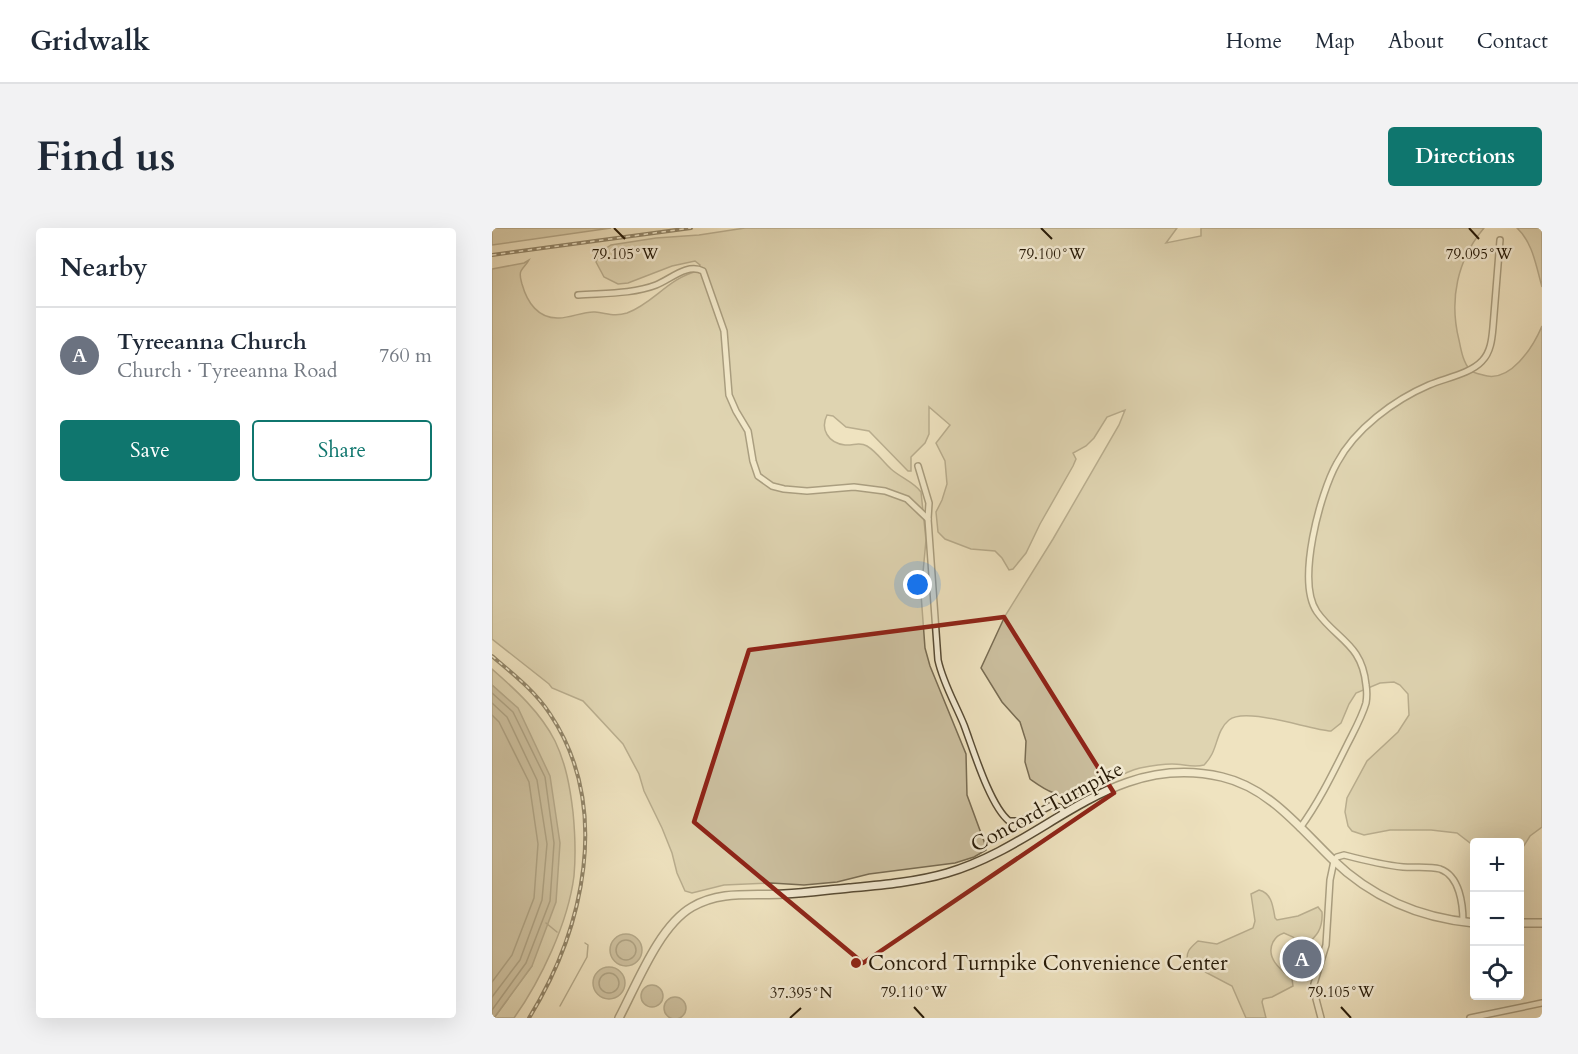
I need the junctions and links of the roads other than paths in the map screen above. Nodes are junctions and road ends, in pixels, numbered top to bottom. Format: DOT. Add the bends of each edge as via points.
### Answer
graph roads {
  1 [pos="1500,240"];
  2 [pos="578,295"];
  3 [pos="918,466"];
  4 [pos="928,519"];
  5 [pos="1065,813"];
  6 [pos="1300,828"];
  7 [pos="1334,861"];
  8 [pos="1463,922"];
  9 [pos="1470,923"];
  10 [pos="1524,923"];
  11 [pos="1542,923"];
  12 [pos="1542,1003"];
  13 [pos="619,1018"];
  14 [pos="1321,1018"];
  15 [pos="1470,1018"];
  1 -- 6 [label="street" via="1491,341 1484,359 1471,369 1416,391 1374,420 1344,451 1326,488 1309,565 1309,597 1319,615 1355,651 1365,677 1366,700 1339,761"];
  2 -- 4 [label="street" via="641,289 687,269 703,271 724,331 729,394 748,430 758,476 784,489 854,487 885,491 907,500"];
  3 -- 4 [label="street" via="929,503"];
  4 -- 5 [label="street" via="938,660 986,782 1009,821 1021,821 1052,805"];
  5 -- 6 [label="street, Concord Turnpike" via="1124,782 1157,773 1187,772 1221,777 1249,787 1273,801"];
  5 -- 13 [label="street, Concord Turnpike" via="994,855 945,874 795,893 722,895 700,902 666,930"];
  6 -- 7 [label="street, Concord Turnpike"];
  7 -- 8 [label="street, Concord Turnpike" via="1364,886 1391,901"];
  7 -- 8 [label="street" via="1344,855 1441,870 1457,888"];
  7 -- 14 [label="street" via="1326,945 1314,984"];
  8 -- 9 [label="street, Concord Turnpike"];
  10 -- 11 [label="street"];
  12 -- 15 [label="street"];
}
